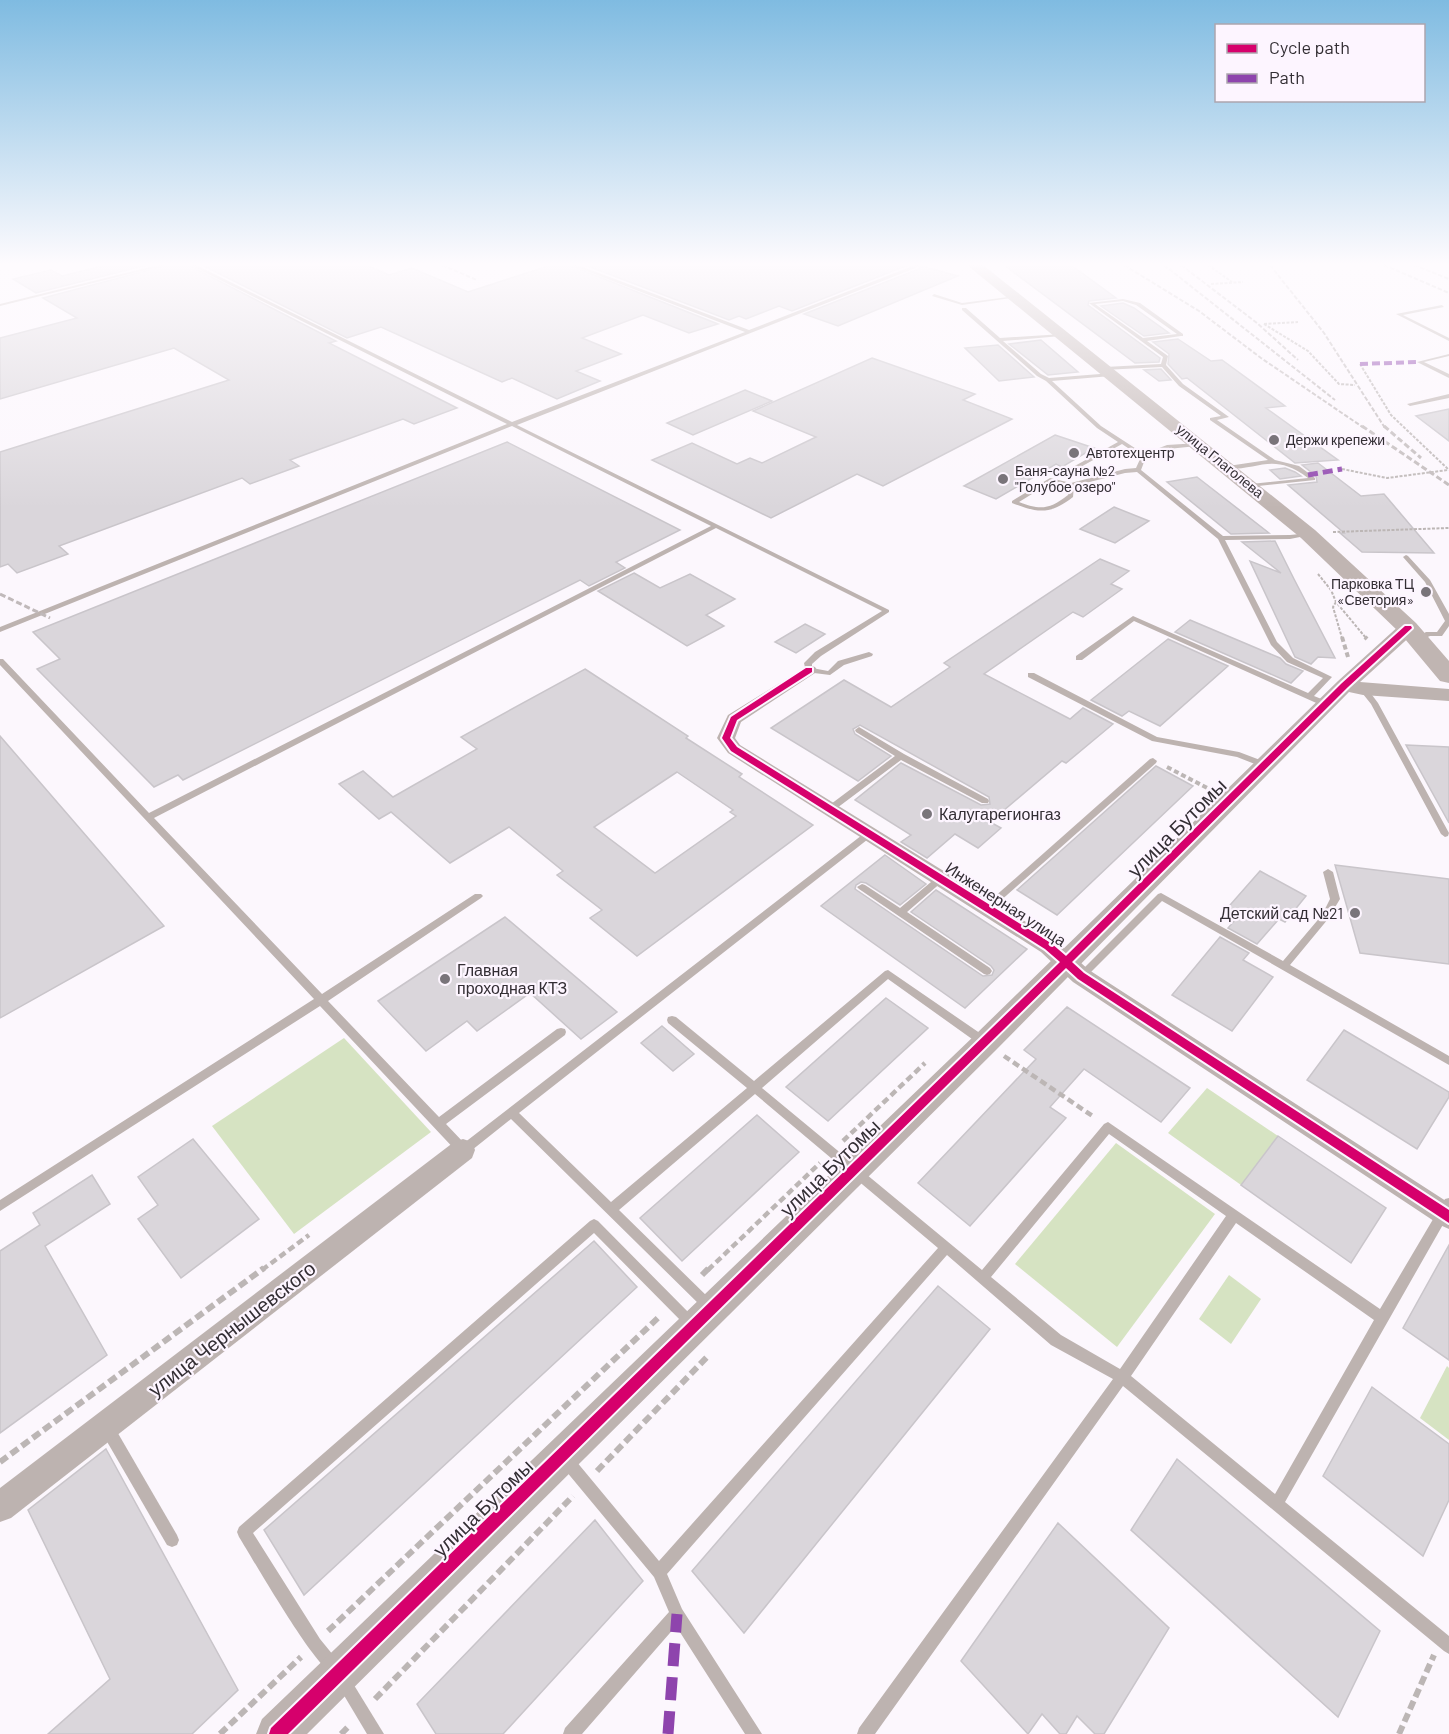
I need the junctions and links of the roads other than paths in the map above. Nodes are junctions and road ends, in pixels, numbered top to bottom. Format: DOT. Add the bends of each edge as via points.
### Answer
graph roads {
  1 [pos="355,346"];
  2 [pos="710,346"];
  3 [pos="1006,346"];
  4 [pos="1075,346"];
  5 [pos="1151,346"];
  6 [pos="1449,355"];
  7 [pos="1163,365"];
  8 [pos="1108,372"];
  9 [pos="1449,376"];
  10 [pos="1048,380"];
  11 [pos="1449,396"];
  12 [pos="1410,404"];
  13 [pos="513,424"];
  14 [pos="1122,442"];
  15 [pos="1199,444"];
  16 [pos="1144,456"];
  17 [pos="1272,461"];
  18 [pos="1075,468"];
  19 [pos="1228,468"];
  20 [pos="1138,470"];
  21 [pos="1071,484"];
  22 [pos="1251,486"];
  23 [pos="716,526"];
  24 [pos="1308,534"];
  25 [pos="1221,538"];
  26 [pos="1406,557"];
  27 [pos="0,630"];
  28 [pos="1413,634"];
  29 [pos="869,654"];
  30 [pos="1078,657"];
  31 [pos="0,661"];
  32 [pos="809,670"];
  33 [pos="1031,675"];
  34 [pos="1449,676"];
  35 [pos="1346,683"];
  36 [pos="1449,695"];
  37 [pos="1317,700"];
  38 [pos="859,730"];
  39 [pos="901,756"];
  40 [pos="1153,761"];
  41 [pos="1255,762"];
  42 [pos="985,801"];
  43 [pos="830,809"];
  44 [pos="148,817"];
  45 [pos="869,834"];
  46 [pos="1445,834"];
  47 [pos="1328,872"];
  48 [pos="940,879"];
  49 [pos="862,887"];
  50 [pos="478,896"];
  51 [pos="987,908"];
  52 [pos="900,913"];
  53 [pos="1284,966"];
  54 [pos="1074,969"];
  55 [pos="987,971"];
  56 [pos="321,1000"];
  57 [pos="672,1020"];
  58 [pos="561,1032"];
  59 [pos="999,1052"];
  60 [pos="1449,1061"];
  61 [pos="754,1088"];
  62 [pos="512,1113"];
  63 [pos="438,1124"];
  64 [pos="463,1150"];
  65 [pos="844,1160"];
  66 [pos="0,1206"];
  67 [pos="611,1210"];
  68 [pos="1447,1211"];
  69 [pos="1234,1215"];
  70 [pos="946,1247"];
  71 [pos="983,1278"];
  72 [pos="697,1315"];
  73 [pos="1382,1318"];
  74 [pos="1122,1377"];
  75 [pos="106,1426"];
  76 [pos="562,1456"];
  77 [pos="1276,1505"];
  78 [pos="0,1508"];
  79 [pos="172,1540"];
  80 [pos="658,1572"];
  81 [pos="677,1614"];
  82 [pos="1445,1642"];
  83 [pos="339,1674"];
  84 [pos="288,1730"];
  85 [pos="376,1734"];
  86 [pos="571,1734"];
  87 [pos="754,1734"];
  88 [pos="865,1734"];
  1 -- 13 [label="lane"];
  2 -- 13 [label="lane"];
  3 -- 10 [label="lane"];
  4 -- 8 [label="main road, улица Глаголева"];
  5 -- 7 [label="lane" via="1166,357"];
  6 -- 9 [label="lane" via="1419,362"];
  7 -- 8 [label="lane"];
  7 -- 17 [label="lane" via="1181,385 1226,417 1212,419"];
  8 -- 10 [label="lane"];
  8 -- 15 [label="main road, улица Глаголева"];
  10 -- 14 [label="lane" via="1098,427"];
  11 -- 12 [label="lane"];
  13 -- 23 [label="lane"];
  13 -- 27 [label="lane"];
  14 -- 16 [label="lane"];
  14 -- 18 [label="lane"];
  15 -- 16 [label="lane" via="1167,447"];
  15 -- 19 [label="main road, улица Глаголева"];
  16 -- 20 [label="lane"];
  17 -- 19 [label="lane"];
  17 -- 22 [label="lane" via="1297,467 1314,479"];
  19 -- 22 [label="main road, улица Глаголева"];
  20 -- 21 [label="lane"];
  20 -- 25 [label="lane"];
  21 -- 21 [label="lane" via="1052,479 1014,502 1035,511 1059,507 1071,496"];
  22 -- 24 [label="main road, улица Глаголева"];
  23 -- 32 [label="lane" via="887,611 819,654 808,663"];
  23 -- 44 [label="lane"];
  24 -- 25 [label="lane"];
  24 -- 28 [label="main road, улица Глаголева"];
  25 -- 35 [label="lane" via="1274,643 1290,660"];
  26 -- 28 [label="lane" via="1428,581 1449,621 1439,634"];
  28 -- 34 [label="main road, улица Глаголева"];
  28 -- 35 [label="street, улица Бутомы"];
  29 -- 32 [label="lane" via="841,663 830,673"];
  30 -- 37 [label="lane" via="1133,618"];
  31 -- 44 [label="lane"];
  32 -- 43 [label="street, Инженерная улица" via="734,719 726,738 734,749"];
  33 -- 41 [label="lane" via="1155,739"];
  35 -- 36 [label="street"];
  35 -- 37 [label="street, улица Бутомы"];
  35 -- 46 [label="lane" via="1374,703"];
  37 -- 41 [label="street, улица Бутомы"];
  38 -- 39 [label="lane"];
  39 -- 42 [label="lane"];
  39 -- 43 [label="lane"];
  40 -- 51 [label="lane"];
  41 -- 54 [label="street, улица Бутомы"];
  43 -- 45 [label="street, Инженерная улица"];
  44 -- 56 [label="lane"];
  45 -- 48 [label="street, Инженерная улица"];
  45 -- 62 [label="lane"];
  47 -- 53 [label="lane" via="1335,899"];
  48 -- 51 [label="street, Инженерная улица"];
  48 -- 52 [label="lane"];
  49 -- 52 [label="lane"];
  50 -- 56 [label="lane"];
  51 -- 54 [label="street, Инженерная улица" via="1048,946"];
  52 -- 55 [label="lane"];
  53 -- 54 [label="lane" via="1161,896"];
  53 -- 60 [label="lane"];
  54 -- 59 [label="street, улица Бутомы"];
  54 -- 68 [label="street, Инженерная улица"];
  56 -- 63 [label="lane"];
  56 -- 66 [label="lane"];
  57 -- 61 [label="lane"];
  58 -- 63 [label="lane"];
  59 -- 61 [label="lane" via="888,974"];
  59 -- 65 [label="street, улица Бутомы"];
  61 -- 65 [label="lane"];
  61 -- 67 [label="lane"];
  62 -- 64 [label="lane"];
  62 -- 67 [label="lane"];
  63 -- 64 [label="lane"];
  64 -- 75 [label="street, улица Чернышевского"];
  65 -- 70 [label="lane"];
  65 -- 72 [label="street, улица Бутомы"];
  67 -- 72 [label="lane"];
  68 -- 73 [label="lane"];
  69 -- 71 [label="lane" via="1108,1127"];
  69 -- 73 [label="lane"];
  69 -- 74 [label="lane"];
  70 -- 71 [label="lane"];
  70 -- 80 [label="lane"];
  71 -- 74 [label="lane" via="1056,1340"];
  72 -- 76 [label="street, улица Бутомы"];
  72 -- 83 [label="lane" via="594,1225 244,1532 315,1644"];
  73 -- 77 [label="lane"];
  74 -- 77 [label="lane"];
  74 -- 88 [label="lane"];
  75 -- 78 [label="street, улица Чернышевского"];
  75 -- 79 [label="lane"];
  76 -- 80 [label="lane"];
  76 -- 83 [label="street, улица Бутомы"];
  77 -- 82 [label="lane"];
  80 -- 81 [label="lane"];
  81 -- 86 [label="lane"];
  81 -- 87 [label="lane"];
  83 -- 84 [label="street, улица Бутомы"];
  83 -- 85 [label="lane"];
}
